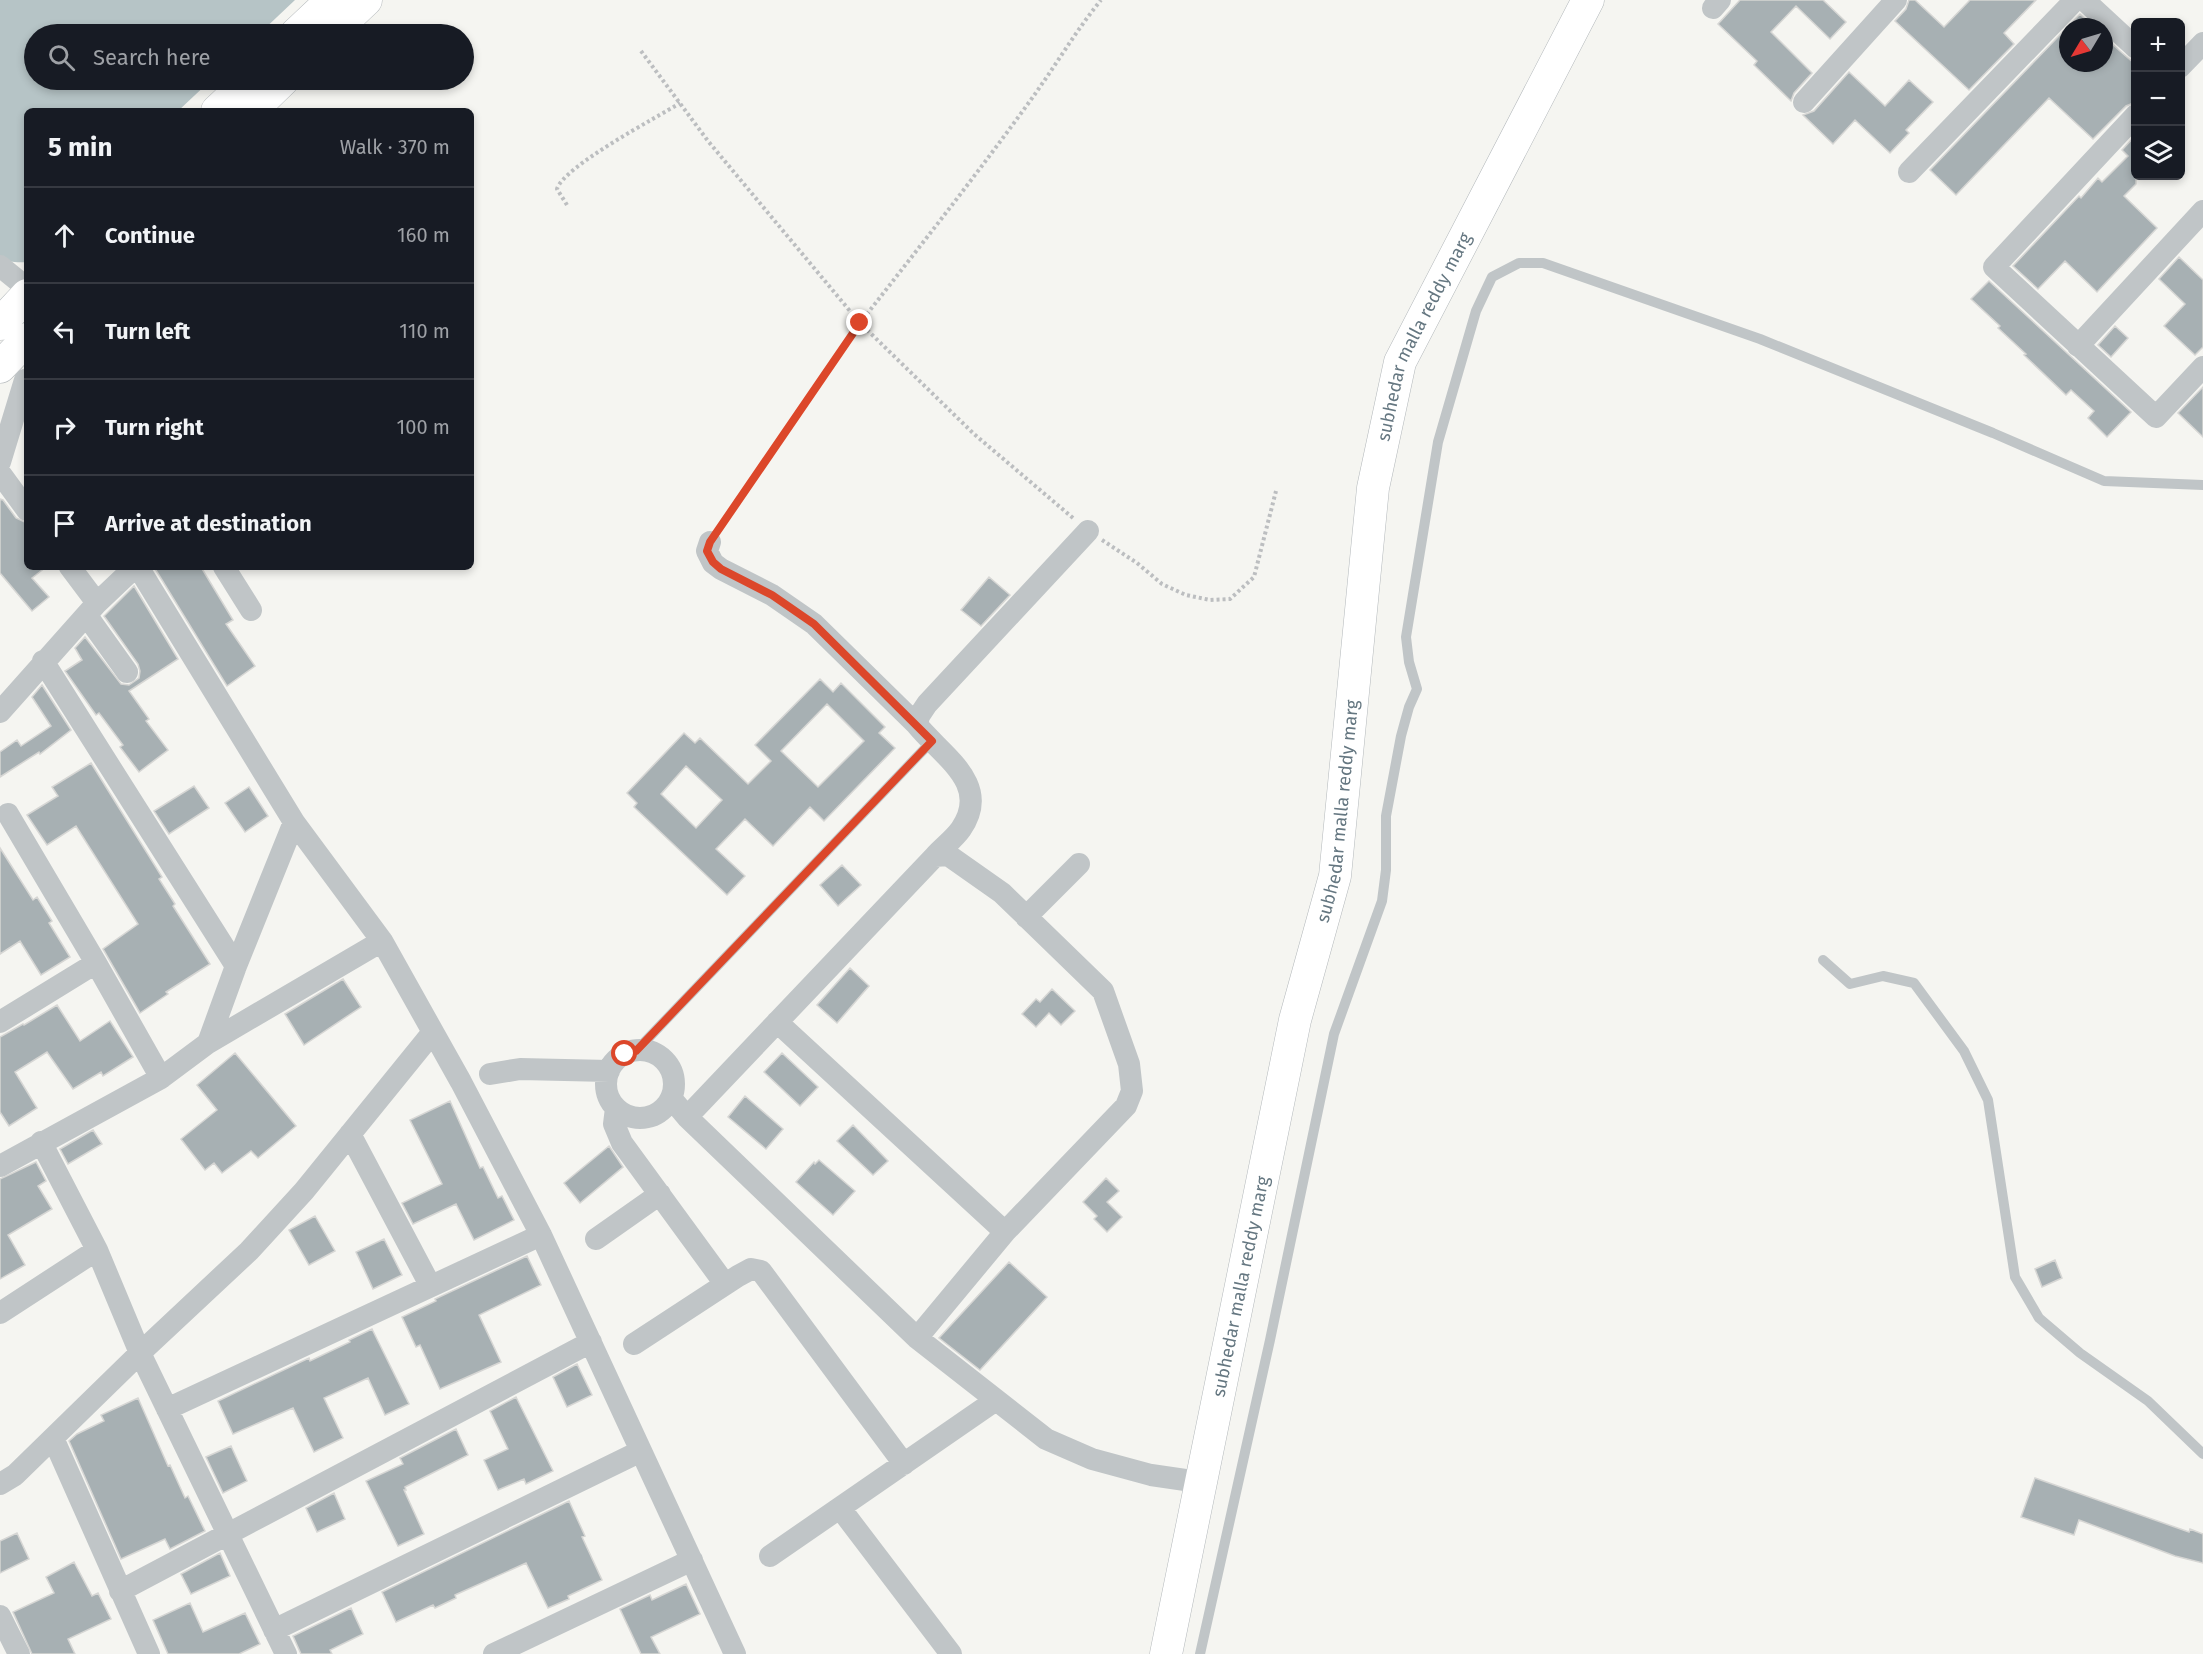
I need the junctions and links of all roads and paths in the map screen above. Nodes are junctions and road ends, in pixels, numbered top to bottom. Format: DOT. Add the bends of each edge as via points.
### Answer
graph roads {
  1 [pos="332,0"];
  2 [pos="366,0"];
  3 [pos="1101,0"];
  4 [pos="1588,0"];
  5 [pos="1896,0"];
  6 [pos="2075,0"];
  7 [pos="2084,0"];
  8 [pos="307,24"];
  9 [pos="341,24"];
  10 [pos="2203,42"];
  11 [pos="2131,43"];
  12 [pos="641,51"];
  13 [pos="2185,62"];
  14 [pos="239,90"];
  15 [pos="273,90"];
  16 [pos="1804,102"];
  17 [pos="680,103"];
  18 [pos="220,108"];
  19 [pos="254,108"];
  20 [pos="2131,120"];
  21 [pos="1909,172"];
  22 [pos="567,205"];
  23 [pos="2203,211"];
  24 [pos="0,266"];
  25 [pos="24,286"];
  26 [pos="24,298"];
  27 [pos="860,323"];
  28 [pos="0,324"];
  29 [pos="24,342"];
  30 [pos="2078,346"];
  31 [pos="0,367"];
  32 [pos="2203,367"];
  33 [pos="24,386"];
  34 [pos="0,462"];
  35 [pos="0,473"];
  36 [pos="2203,485"];
  37 [pos="1275,491"];
  38 [pos="24,506"];
  39 [pos="1088,531"];
  40 [pos="710,542"];
  41 [pos="72,570"];
  42 [pos="133,570"];
  43 [pos="138,570"];
  44 [pos="226,570"];
  45 [pos="92,609"];
  46 [pos="251,610"];
  47 [pos="43,661"];
  48 [pos="127,672"];
  49 [pos="0,712"];
  50 [pos="924,733"];
  51 [pos="8,814"];
  52 [pos="294,822"];
  53 [pos="935,856"];
  54 [pos="1079,864"];
  55 [pos="1026,917"];
  56 [pos="382,941"];
  57 [pos="1823,960"];
  58 [pos="96,963"];
  59 [pos="236,966"];
  60 [pos="0,1022"];
  61 [pos="777,1022"];
  62 [pos="433,1032"];
  63 [pos="208,1043"];
  64 [pos="636,1051"];
  65 [pos="609,1071"];
  66 [pos="490,1074"];
  67 [pos="161,1078"];
  68 [pos="671,1098"];
  69 [pos="616,1108"];
  70 [pos="687,1117"];
  71 [pos="350,1134"];
  72 [pos="41,1142"];
  73 [pos="0,1166"];
  74 [pos="660,1194"];
  75 [pos="1005,1232"];
  76 [pos="541,1235"];
  77 [pos="596,1239"];
  78 [pos="97,1250"];
  79 [pos="725,1284"];
  80 [pos="430,1285"];
  81 [pos="0,1313"];
  82 [pos="917,1338"];
  83 [pos="591,1342"];
  84 [pos="634,1344"];
  85 [pos="140,1353"];
  86 [pos="996,1400"];
  87 [pos="166,1409"];
  88 [pos="53,1438"];
  89 [pos="641,1452"];
  90 [pos="2203,1454"];
  91 [pos="904,1464"];
  92 [pos="1199,1482"];
  93 [pos="0,1484"];
  94 [pos="840,1508"];
  95 [pos="226,1533"];
  96 [pos="770,1556"];
  97 [pos="692,1560"];
  98 [pos="120,1591"];
  99 [pos="0,1616"];
  100 [pos="274,1630"];
  101 [pos="10,1647"];
  102 [pos="149,1654"];
  103 [pos="286,1654"];
  104 [pos="494,1654"];
  105 [pos="735,1654"];
  106 [pos="951,1654"];
  107 [pos="1166,1654"];
  108 [pos="1200,1654"];
  1 -- 8 [label="main road"];
  2 -- 9 [label="main road"];
  3 -- 27 [label="path" via="963,191"];
  4 -- 92 [label="main road, subhedar malla reddy marg" via="1400,362 1373,488 1335,876 1295,1020"];
  5 -- 16 [label="street"];
  6 -- 21 [label="street"];
  7 -- 11 [label="street"];
  10 -- 13 [label="street"];
  12 -- 17 [label="path"];
  14 -- 18 [label="main road"];
  15 -- 19 [label="main road"];
  17 -- 22 [label="path" via="565,175 557,189"];
  17 -- 27 [label="path"];
  20 -- 30 [label="street" via="1994,267"];
  23 -- 30 [label="street"];
  24 -- 25 [label="street"];
  26 -- 28 [label="main road"];
  27 -- 39 [label="path" via="974,434"];
  27 -- 40 [label="path"];
  29 -- 31 [label="main road"];
  30 -- 32 [label="street" via="2156,417"];
  33 -- 34 [label="street"];
  35 -- 38 [label="street"];
  36 -- 108 [label="lane" via="2104,481 1760,339 1543,263 1519,263 1492,277 1476,312 1438,442 1406,637 1418,689 1401,736 1386,816 1382,901 1334,1034"];
  37 -- 39 [label="path" via="1254,577 1230,599 1186,595 1161,584"];
  39 -- 50 [label="street" via="927,704 919,716"];
  40 -- 50 [label="street" via="707,551 713,562 814,624"];
  41 -- 45 [label="street"];
  42 -- 45 [label="street"];
  43 -- 52 [label="street"];
  44 -- 46 [label="street"];
  45 -- 47 [label="street"];
  45 -- 48 [label="street"];
  47 -- 49 [label="street"];
  47 -- 59 [label="street"];
  50 -- 53 [label="street" via="965,778 971,799 961,829"];
  50 -- 64 [label="lane"];
  51 -- 58 [label="street"];
  52 -- 56 [label="street"];
  52 -- 59 [label="street"];
  53 -- 55 [label="street" via="948,855 1002,893"];
  53 -- 61 [label="street"];
  54 -- 55 [label="street"];
  55 -- 75 [label="street" via="1103,991 1129,1064 1132,1091 1126,1106"];
  56 -- 62 [label="street"];
  56 -- 63 [label="street"];
  57 -- 90 [label="lane" via="1850,984 1883,976 1914,984 1964,1051 1988,1100 2015,1277 2039,1318 2080,1353 2148,1401"];
  58 -- 60 [label="street"];
  58 -- 67 [label="street"];
  59 -- 63 [label="street"];
  61 -- 70 [label="street"];
  61 -- 75 [label="street"];
  62 -- 71 [label="street"];
  62 -- 76 [label="street"];
  63 -- 67 [label="street"];
  64 -- 65 [label="street" via="616,1060"];
  64 -- 68 [label="street" via="648,1051 667,1064 674,1086"];
  65 -- 66 [label="street" via="520,1069"];
  65 -- 69 [label="street" via="606,1089"];
  67 -- 72 [label="street"];
  68 -- 69 [label="street" via="665,1108 645,1118 634,1118"];
  68 -- 70 [label="street"];
  69 -- 74 [label="street" via="617,1134"];
  70 -- 82 [label="street"];
  71 -- 80 [label="street"];
  71 -- 85 [label="street" via="249,1251"];
  72 -- 73 [label="street"];
  72 -- 78 [label="street"];
  74 -- 77 [label="street"];
  74 -- 79 [label="street"];
  75 -- 82 [label="street"];
  76 -- 80 [label="street"];
  76 -- 83 [label="street"];
  78 -- 81 [label="street"];
  78 -- 85 [label="street"];
  79 -- 84 [label="street"];
  79 -- 91 [label="street" via="751,1269 761,1271"];
  80 -- 87 [label="street"];
  82 -- 86 [label="street"];
  83 -- 89 [label="street"];
  83 -- 95 [label="street"];
  85 -- 87 [label="street"];
  85 -- 88 [label="street"];
  86 -- 91 [label="street"];
  86 -- 92 [label="street" via="1046,1439 1092,1459 1151,1475"];
  87 -- 95 [label="street"];
  88 -- 93 [label="street" via="15,1475"];
  88 -- 98 [label="street"];
  89 -- 97 [label="street"];
  89 -- 100 [label="street"];
  91 -- 94 [label="street"];
  92 -- 107 [label="main road, subhedar malla reddy marg"];
  94 -- 96 [label="street"];
  94 -- 106 [label="street"];
  95 -- 98 [label="street"];
  95 -- 100 [label="street"];
  97 -- 104 [label="street"];
  97 -- 105 [label="street"];
  98 -- 102 [label="street"];
  99 -- 101 [label="street"];
  100 -- 103 [label="street"];
}
